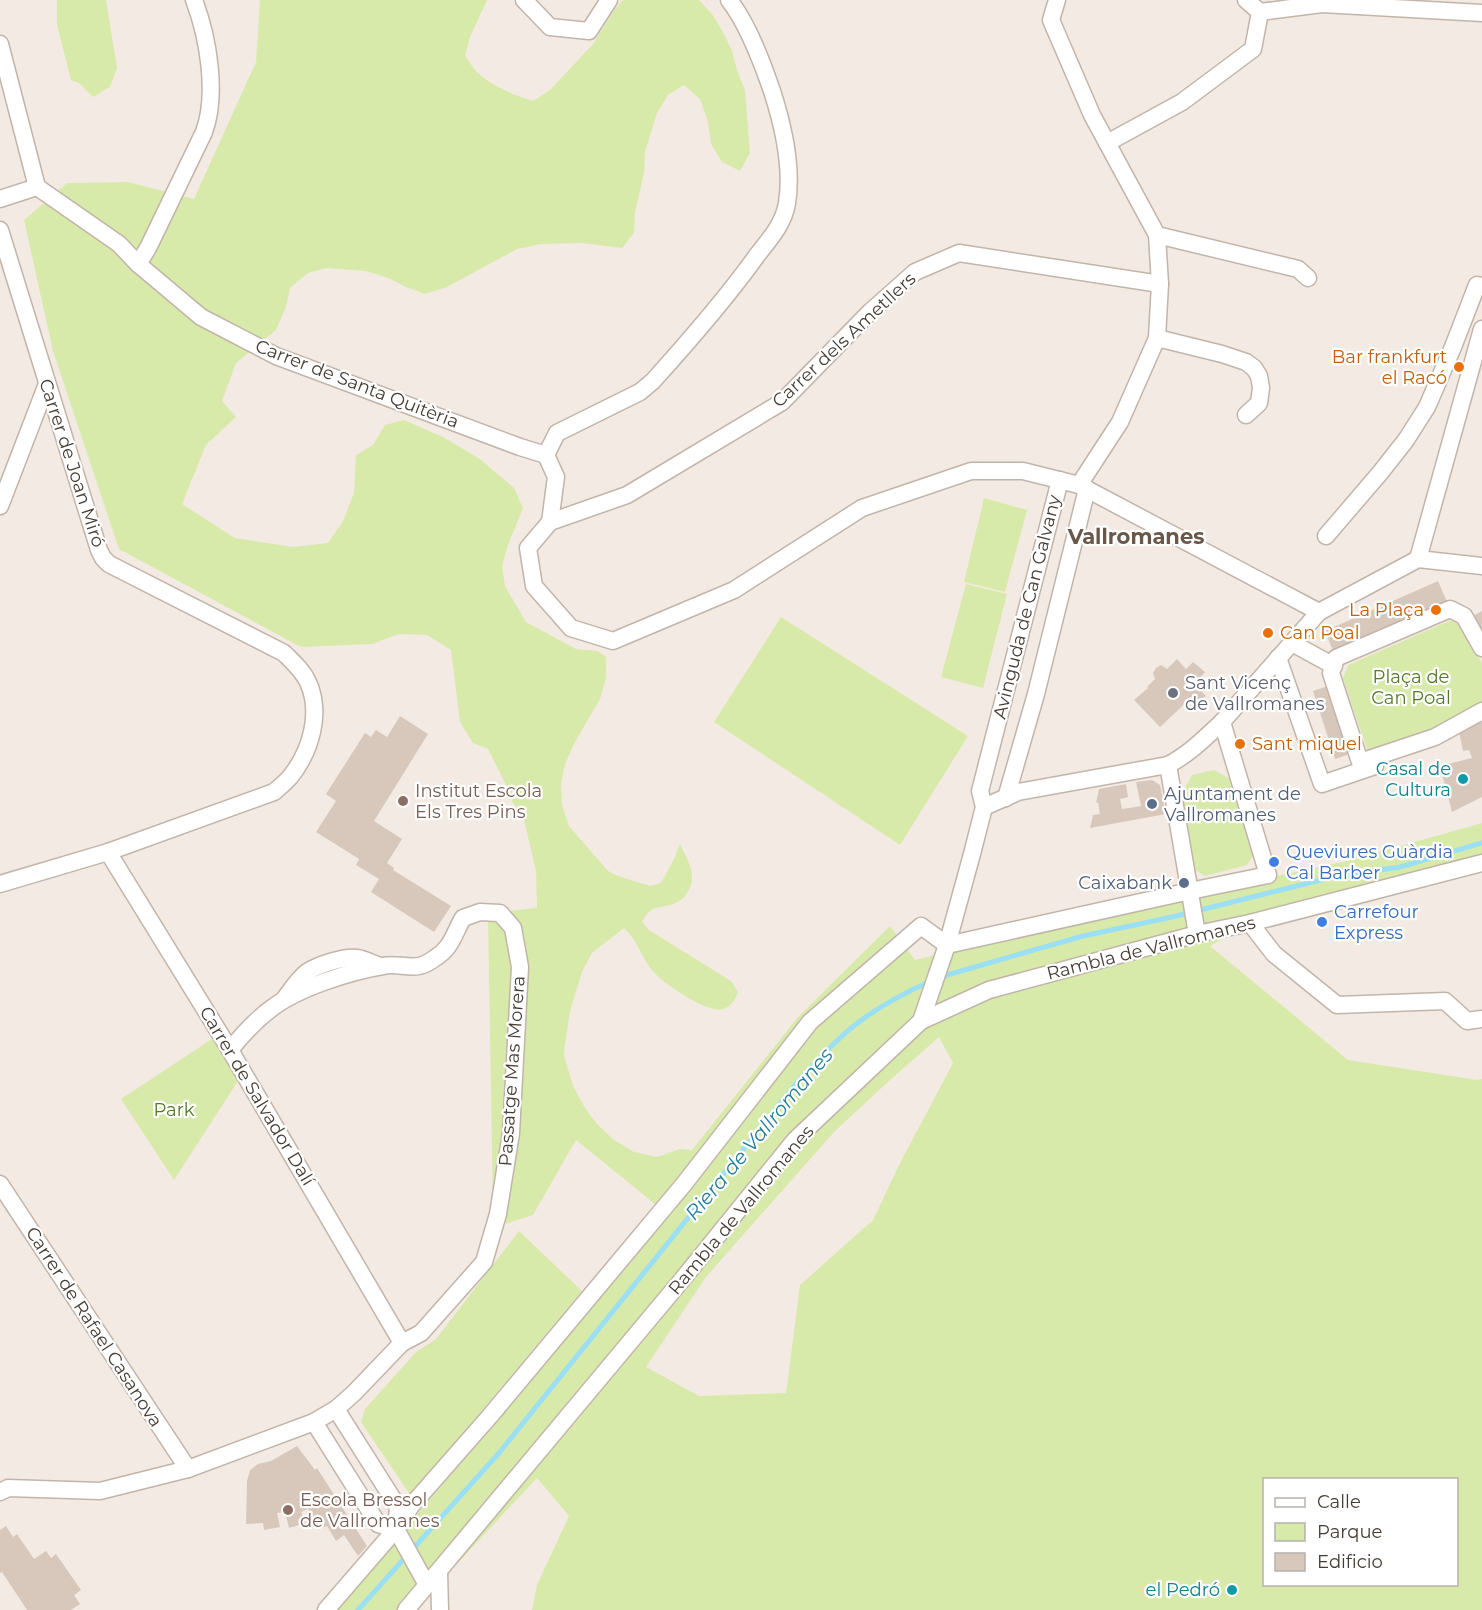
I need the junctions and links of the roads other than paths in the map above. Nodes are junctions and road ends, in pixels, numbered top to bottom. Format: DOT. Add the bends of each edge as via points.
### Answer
graph roads {
  1 [pos="195,0"];
  2 [pos="524,0"];
  3 [pos="609,0"];
  4 [pos="1057,0"];
  5 [pos="1246,0"];
  6 [pos="731,1"];
  7 [pos="1260,12"];
  8 [pos="1482,13"];
  9 [pos="0,44"];
  10 [pos="1107,143"];
  11 [pos="37,188"];
  12 [pos="0,199"];
  13 [pos="0,230"];
  14 [pos="1157,235"];
  15 [pos="138,264"];
  16 [pos="1308,278"];
  17 [pos="1160,284"];
  18 [pos="1482,286"];
  19 [pos="1482,329"];
  20 [pos="1157,338"];
  21 [pos="47,384"];
  22 [pos="1246,415"];
  23 [pos="546,455"];
  24 [pos="1060,480"];
  25 [pos="1083,487"];
  26 [pos="0,506"];
  27 [pos="550,522"];
  28 [pos="1326,536"];
  29 [pos="1419,559"];
  30 [pos="1482,566"];
  31 [pos="1319,612"];
  32 [pos="1292,643"];
  33 [pos="1482,648"];
  34 [pos="1278,658"];
  35 [pos="1334,666"];
  36 [pos="1482,711"];
  37 [pos="1222,722"];
  38 [pos="1168,765"];
  39 [pos="1375,766"];
  40 [pos="1006,798"];
  41 [pos="984,807"];
  42 [pos="108,852"];
  43 [pos="1482,863"];
  44 [pos="0,884"];
  45 [pos="1190,891"];
  46 [pos="1250,922"];
  47 [pos="1197,934"];
  48 [pos="947,945"];
  49 [pos="1482,1019"];
  50 [pos="921,1021"];
  51 [pos="230,1050"];
  52 [pos="0,1184"];
  53 [pos="402,1343"];
  54 [pos="336,1409"];
  55 [pos="314,1422"];
  56 [pos="188,1469"];
  57 [pos="0,1492"];
  58 [pos="396,1529"];
  59 [pos="440,1571"];
  60 [pos="428,1585"];
  61 [pos="326,1610"];
  62 [pos="406,1610"];
  63 [pos="440,1610"];
  1 -- 15 [label="street" via="211,82 208,120"];
  2 -- 3 [label="street" via="550,27 589,31"];
  4 -- 10 [label="street, Avinguda de Can Galvany" via="1051,20"];
  5 -- 7 [label="street"];
  6 -- 23 [label="street" via="757,53 782,119 788,181 787,204 780,225 737,284 653,381 639,392 557,433"];
  7 -- 8 [label="street" via="1322,4"];
  7 -- 10 [label="street" via="1253,49 1182,102"];
  9 -- 11 [label="street"];
  10 -- 14 [label="street, Avinguda de Can Galvany"];
  11 -- 12 [label="street"];
  11 -- 15 [label="street, Carrer de Santa Quitèria" via="119,244"];
  13 -- 21 [label="street, Carrer de Joan Miró"];
  14 -- 16 [label="street" via="1298,269"];
  14 -- 17 [label="street, Avinguda de Can Galvany"];
  15 -- 23 [label="street, Carrer de Santa Quitèria" via="201,317 276,356"];
  17 -- 20 [label="street, Avinguda de Can Galvany"];
  17 -- 27 [label="street, Carrer dels Ametllers" via="959,253 915,272 782,402 627,495"];
  18 -- 28 [label="street" via="1478,285 1427,407 1406,440"];
  19 -- 29 [label="street"];
  20 -- 22 [label="street" via="1222,354 1254,368 1261,388 1259,403"];
  20 -- 25 [label="street, Avinguda de Can Galvany" via="1120,422"];
  21 -- 26 [label="street"];
  21 -- 42 [label="street, Carrer de Joan Miró" via="103,558 284,653 300,669 312,695 314,726 310,741 290,777 274,792"];
  23 -- 27 [label="street" via="556,477"];
  24 -- 25 [label="street, Avinguda de Can Galvany"];
  24 -- 27 [label="street" via="1023,471 971,471 862,508 734,590 613,641 571,628 534,586 528,548"];
  24 -- 41 [label="street, Avinguda de Can Galvany" via="980,791"];
  25 -- 31 [label="street"];
  25 -- 40 [label="street, Avinguda de Can Galvany" via="1036,694"];
  29 -- 30 [label="street"];
  29 -- 31 [label="street"];
  31 -- 32 [label="street"];
  32 -- 34 [label="street"];
  32 -- 35 [label="street"];
  33 -- 35 [label="street" via="1464,616 1450,609 1336,658"];
  34 -- 37 [label="street"];
  34 -- 39 [label="street" via="1322,784"];
  35 -- 36 [label="street" via="1331,673 1360,762 1435,737"];
  37 -- 38 [label="street" via="1195,748"];
  37 -- 45 [label="street" via="1268,875"];
  38 -- 40 [label="street" via="1018,792"];
  38 -- 45 [label="street"];
  40 -- 41 [label="street"];
  41 -- 48 [label="street, Avinguda de Can Galvany"];
  42 -- 44 [label="street"];
  42 -- 51 [label="street, Carrer de Salvador Dalí"];
  43 -- 46 [label="street, Rambla de Vallromanes"];
  45 -- 47 [label="street"];
  45 -- 48 [label="street"];
  46 -- 47 [label="street, Rambla de Vallromanes"];
  46 -- 49 [label="street" via="1274,954 1337,1005 1445,1001 1467,1022"];
  47 -- 50 [label="street, Rambla de Vallromanes" via="989,990"];
  48 -- 50 [label="street, Avinguda de Can Galvany"];
  48 -- 58 [label="street" via="921,926 810,1022 684,1184 411,1506"];
  50 -- 59 [label="street, Rambla de Vallromanes" via="795,1140"];
  51 -- 53 [label="street, Carrer de Salvador Dalí"];
  51 -- 53 [label="street, Passatge Mas Morera" via="266,1013 320,984 380,966 420,966 437,958 452,943 463,918 480,912 500,913 513,927 520,967 511,1133 498,1214 484,1262 421,1333"];
  52 -- 56 [label="street, Carrer de Rafael Casanova"];
  53 -- 54 [label="street, Passatge Mas Morera"];
  54 -- 55 [label="street, Passatge Mas Morera"];
  54 -- 58 [label="street" via="398,1507"];
  55 -- 56 [label="street, Passatge Mas Morera"];
  55 -- 58 [label="street" via="378,1524"];
  56 -- 57 [label="street, Passatge Mas Morera" via="100,1491 8,1488"];
  58 -- 60 [label="street"];
  58 -- 61 [label="street"];
  59 -- 60 [label="street, Rambla de Vallromanes"];
  59 -- 63 [label="street"];
  60 -- 62 [label="street, Rambla de Vallromanes"];
}
